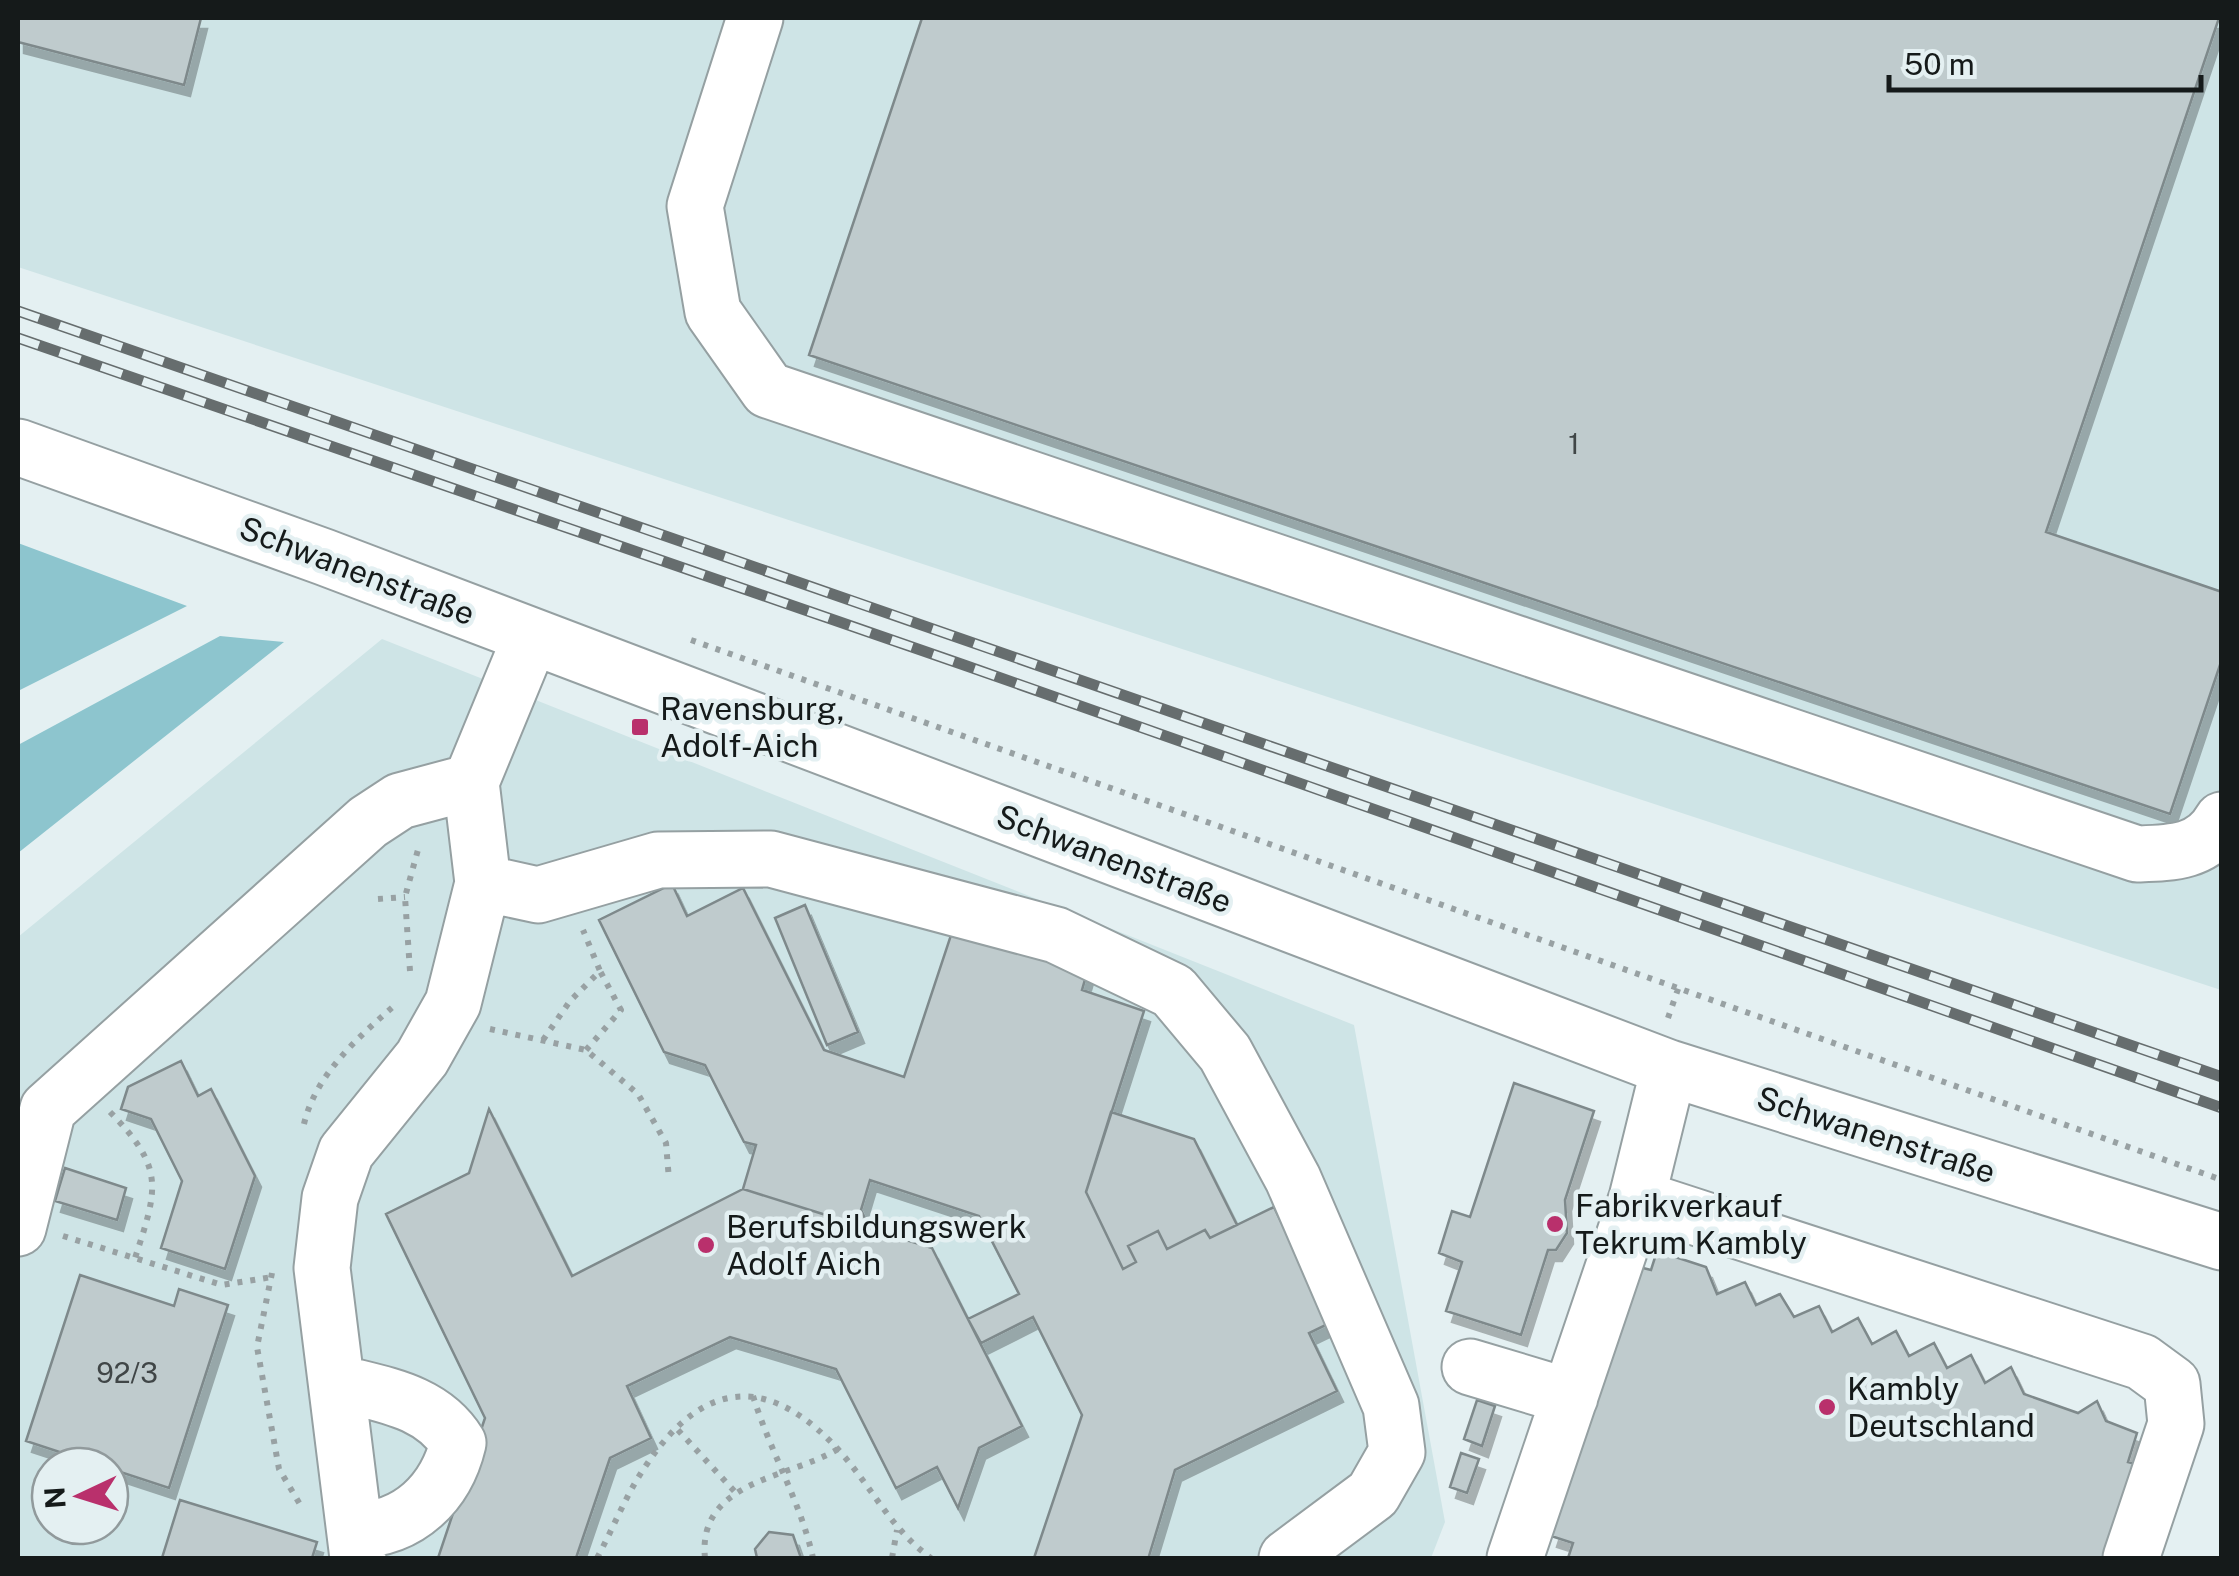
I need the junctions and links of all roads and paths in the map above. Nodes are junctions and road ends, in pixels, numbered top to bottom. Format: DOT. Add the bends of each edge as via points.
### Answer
graph roads {
  1 [pos="756,18"];
  2 [pos="18,446"];
  3 [pos="672,634"];
  4 [pos="530,639"];
  5 [pos="456,785"];
  6 [pos="2222,820"];
  7 [pos="482,883"];
  8 [pos="565,887"];
  9 [pos="406,897"];
  10 [pos="378,899"];
  11 [pos="600,972"];
  12 [pos="448,1012"];
  13 [pos="543,1040"];
  14 [pos="586,1050"];
  15 [pos="1670,1068"];
  16 [pos="80,1081"];
  17 [pos="670,1180"];
  18 [pos="2222,1180"];
  19 [pos="1636,1198"];
  20 [pos="18,1225"];
  21 [pos="2222,1242"];
  22 [pos="135,1258"];
  23 [pos="322,1268"];
  24 [pos="1470,1366"];
  25 [pos="339,1383"];
  26 [pos="753,1396"];
  27 [pos="1570,1397"];
  28 [pos="678,1430"];
  29 [pos="838,1449"];
  30 [pos="781,1473"];
  31 [pos="736,1493"];
  32 [pos="898,1529"];
  33 [pos="357,1544"];
  34 [pos="597,1558"];
  35 [pos="705,1558"];
  36 [pos="813,1558"];
  37 [pos="892,1558"];
  38 [pos="931,1558"];
  39 [pos="1288,1558"];
  40 [pos="1515,1558"];
  41 [pos="2132,1558"];
  1 -- 6 [label="street" via="695,206 714,312 768,390 2137,854 2181,852 2213,836"];
  2 -- 4 [label="street, Schwanenstraße"];
  3 -- 18 [label="path"];
  4 -- 5 [label="street"];
  4 -- 15 [label="street, Schwanenstraße"];
  5 -- 7 [label="street"];
  5 -- 9 [label="path" via="418,849"];
  5 -- 16 [label="street" via="400,800 368,822"];
  7 -- 8 [label="street" via="538,896"];
  7 -- 12 [label="street"];
  8 -- 11 [label="path"];
  8 -- 39 [label="street" via="658,860 770,859 1056,936 1174,991 1224,1054 1292,1178 1391,1406 1397,1452 1373,1494"];
  9 -- 10 [label="path"];
  9 -- 12 [label="path" via="406,951 415,989 422,1006"];
  11 -- 13 [label="path"];
  11 -- 14 [label="path" via="620,1010"];
  12 -- 13 [label="path" via="484,1028"];
  12 -- 23 [label="street" via="422,1058 346,1152 330,1198"];
  13 -- 14 [label="path"];
  14 -- 17 [label="path" via="638,1094 666,1143"];
  15 -- 19 [label="street"];
  15 -- 21 [label="street, Schwanenstraße"];
  16 -- 20 [label="street" via="48,1109"];
  16 -- 22 [label="path" via="141,1144 155,1175"];
  19 -- 27 [label="street"];
  19 -- 41 [label="street" via="2142,1362 2172,1384 2176,1424"];
  20 -- 22 [label="path"];
  22 -- 23 [label="path" via="222,1286"];
  23 -- 25 [label="street"];
  24 -- 27 [label="street"];
  25 -- 33 [label="street"];
  25 -- 33 [label="street" via="443,1418 458,1443 450,1474 416,1513"];
  26 -- 28 [label="path" via="708,1405"];
  26 -- 29 [label="path" via="791,1406"];
  26 -- 30 [label="path"];
  27 -- 40 [label="street"];
  28 -- 31 [label="path"];
  28 -- 34 [label="path" via="648,1461"];
  29 -- 30 [label="path"];
  29 -- 32 [label="path"];
  30 -- 31 [label="path"];
  30 -- 36 [label="path"];
  31 -- 35 [label="path" via="715,1514"];
  32 -- 37 [label="path"];
  32 -- 38 [label="path"];
}
